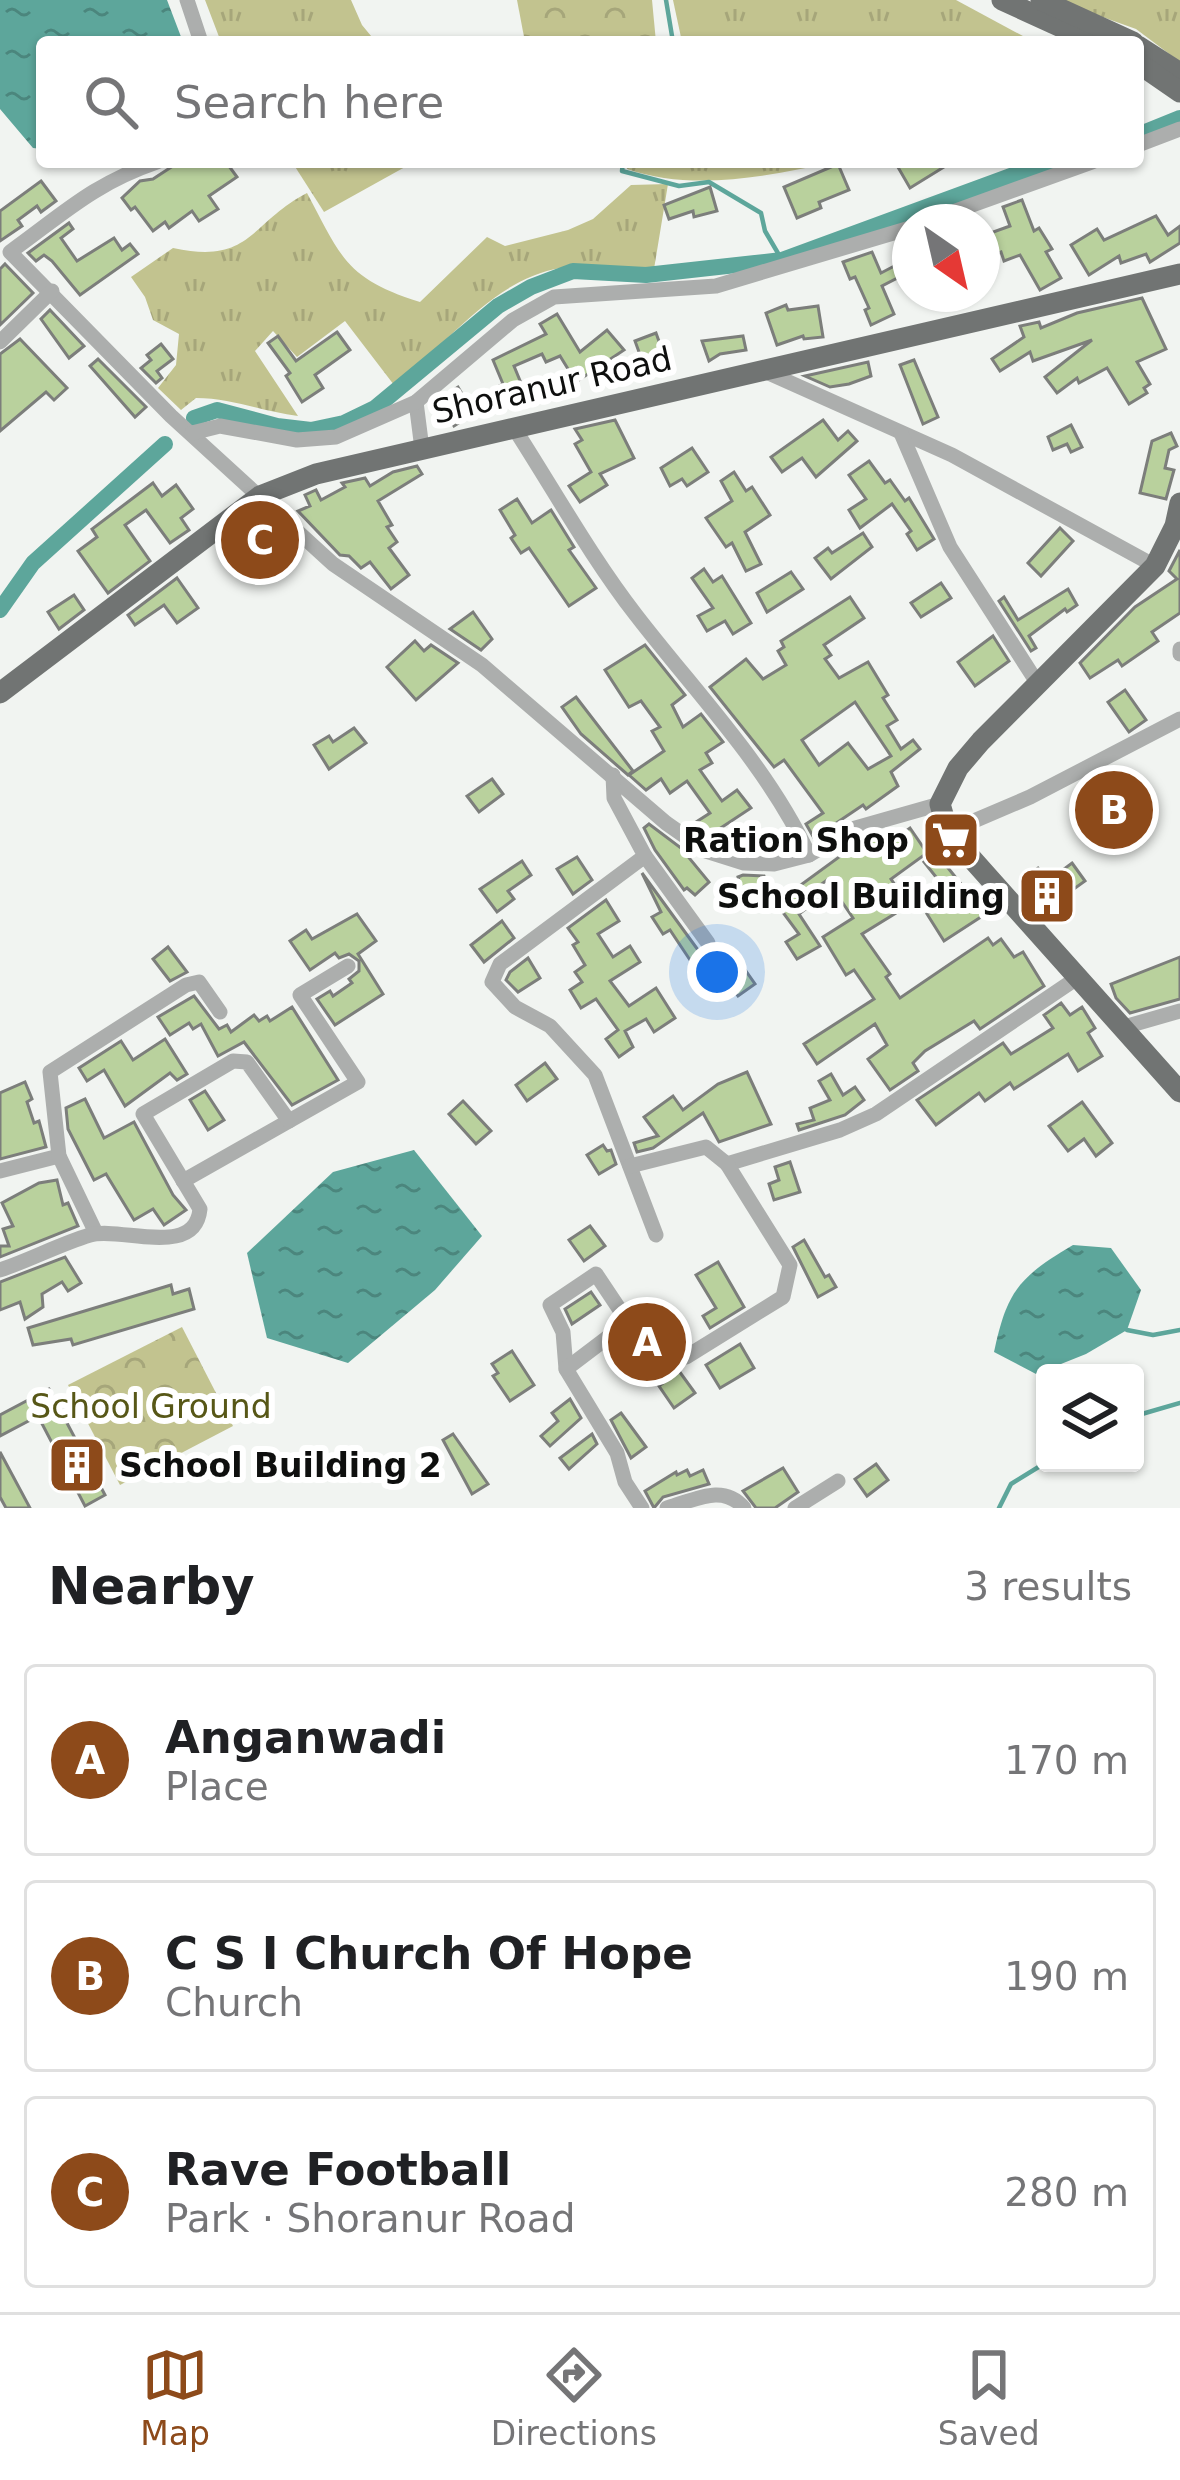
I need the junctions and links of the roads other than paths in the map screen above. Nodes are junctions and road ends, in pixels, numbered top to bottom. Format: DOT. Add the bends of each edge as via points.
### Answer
graph roads {
  1 [pos="187,0"];
  2 [pos="1002,0"];
  3 [pos="1041,0"];
  4 [pos="199,36"];
  5 [pos="1081,36"];
  6 [pos="1118,36"];
  7 [pos="1144,50"];
  8 [pos="1144,67"];
  9 [pos="1180,73"];
  10 [pos="1180,92"];
  11 [pos="1180,129"];
  12 [pos="1144,143"];
  13 [pos="141,168"];
  14 [pos="1075,168"];
  15 [pos="975,204"];
  16 [pos="892,232"];
  17 [pos="5,256"];
  18 [pos="1180,274"];
  19 [pos="52,291"];
  20 [pos="0,341"];
  21 [pos="762,370"];
  22 [pos="416,402"];
  23 [pos="514,428"];
  24 [pos="192,433"];
  25 [pos="901,433"];
  26 [pos="422,449"];
  27 [pos="260,496"];
  28 [pos="1180,503"];
  29 [pos="1155,566"];
  30 [pos="1038,684"];
  31 [pos="0,694"];
  32 [pos="1180,719"];
  33 [pos="614,776"];
  34 [pos="940,804"];
  35 [pos="948,832"];
  36 [pos="809,855"];
  37 [pos="645,856"];
  38 [pos="709,943"];
  39 [pos="348,966"];
  40 [pos="1080,976"];
  41 [pos="1180,1011"];
  42 [pos="220,1012"];
  43 [pos="1124,1027"];
  44 [pos="1180,1091"];
  45 [pos="289,1121"];
  46 [pos="59,1156"];
  47 [pos="727,1165"];
  48 [pos="630,1166"];
  49 [pos="0,1172"];
  50 [pos="183,1181"];
  51 [pos="96,1233"];
  52 [pos="656,1235"];
  53 [pos="0,1270"];
  54 [pos="628,1322"];
  55 [pos="566,1369"];
  56 [pos="838,1481"];
  57 [pos="642,1508"];
  58 [pos="667,1508"];
  59 [pos="744,1508"];
  60 [pos="795,1508"];
  1 -- 4 [label="street"];
  2 -- 5 [label="main road"];
  3 -- 6 [label="main road"];
  7 -- 9 [label="main road"];
  8 -- 10 [label="main road"];
  11 -- 12 [label="street"];
  13 -- 17 [label="street" via="62,209"];
  14 -- 15 [label="street"];
  16 -- 22 [label="street" via="716,286 554,297 513,320"];
  17 -- 19 [label="street"];
  18 -- 21 [label="main road, Shoranur Road"];
  19 -- 20 [label="street"];
  19 -- 24 [label="street"];
  21 -- 23 [label="main road, Shoranur Road"];
  21 -- 25 [label="street"];
  22 -- 24 [label="street" via="336,437 297,440 220,426"];
  22 -- 26 [label="street"];
  23 -- 26 [label="main road, Shoranur Road"];
  23 -- 36 [label="street" via="632,611 735,736"];
  24 -- 27 [label="street"];
  25 -- 29 [label="street"];
  25 -- 30 [label="street" via="950,547"];
  26 -- 27 [label="main road, Shoranur Road"];
  27 -- 31 [label="main road, Shoranur Road"];
  27 -- 33 [label="street" via="333,564 482,665"];
  28 -- 29 [label="main road"];
  29 -- 30 [label="main road"];
  30 -- 34 [label="main road" via="958,768"];
  32 -- 35 [label="street"];
  33 -- 36 [label="street" via="706,851 774,864"];
  33 -- 37 [label="street" via="614,798"];
  34 -- 35 [label="main road"];
  34 -- 36 [label="street" via="852,829"];
  35 -- 40 [label="main road"];
  37 -- 38 [label="street"];
  37 -- 48 [label="street" via="500,964 492,982 550,1026 595,1075"];
  39 -- 45 [label="street" via="300,995 358,1082"];
  40 -- 43 [label="main road"];
  40 -- 47 [label="street" via="875,1114"];
  41 -- 43 [label="street"];
  42 -- 46 [label="street" via="195,982 56,1065 50,1079"];
  43 -- 44 [label="main road"];
  45 -- 50 [label="street"];
  45 -- 50 [label="street" via="247,1062 233,1060 143,1114"];
  46 -- 49 [label="street"];
  46 -- 51 [label="street"];
  47 -- 48 [label="street" via="706,1147"];
  47 -- 54 [label="street" via="790,1265 783,1297 686,1357 660,1307"];
  48 -- 52 [label="street"];
  50 -- 51 [label="street" via="200,1209 192,1229 145,1238"];
  51 -- 53 [label="street"];
  54 -- 55 [label="street"];
  54 -- 55 [label="street" via="596,1274 550,1305 563,1332"];
  55 -- 57 [label="street"];
  56 -- 60 [label="street"];
  58 -- 59 [label="street" via="724,1492"];
}
